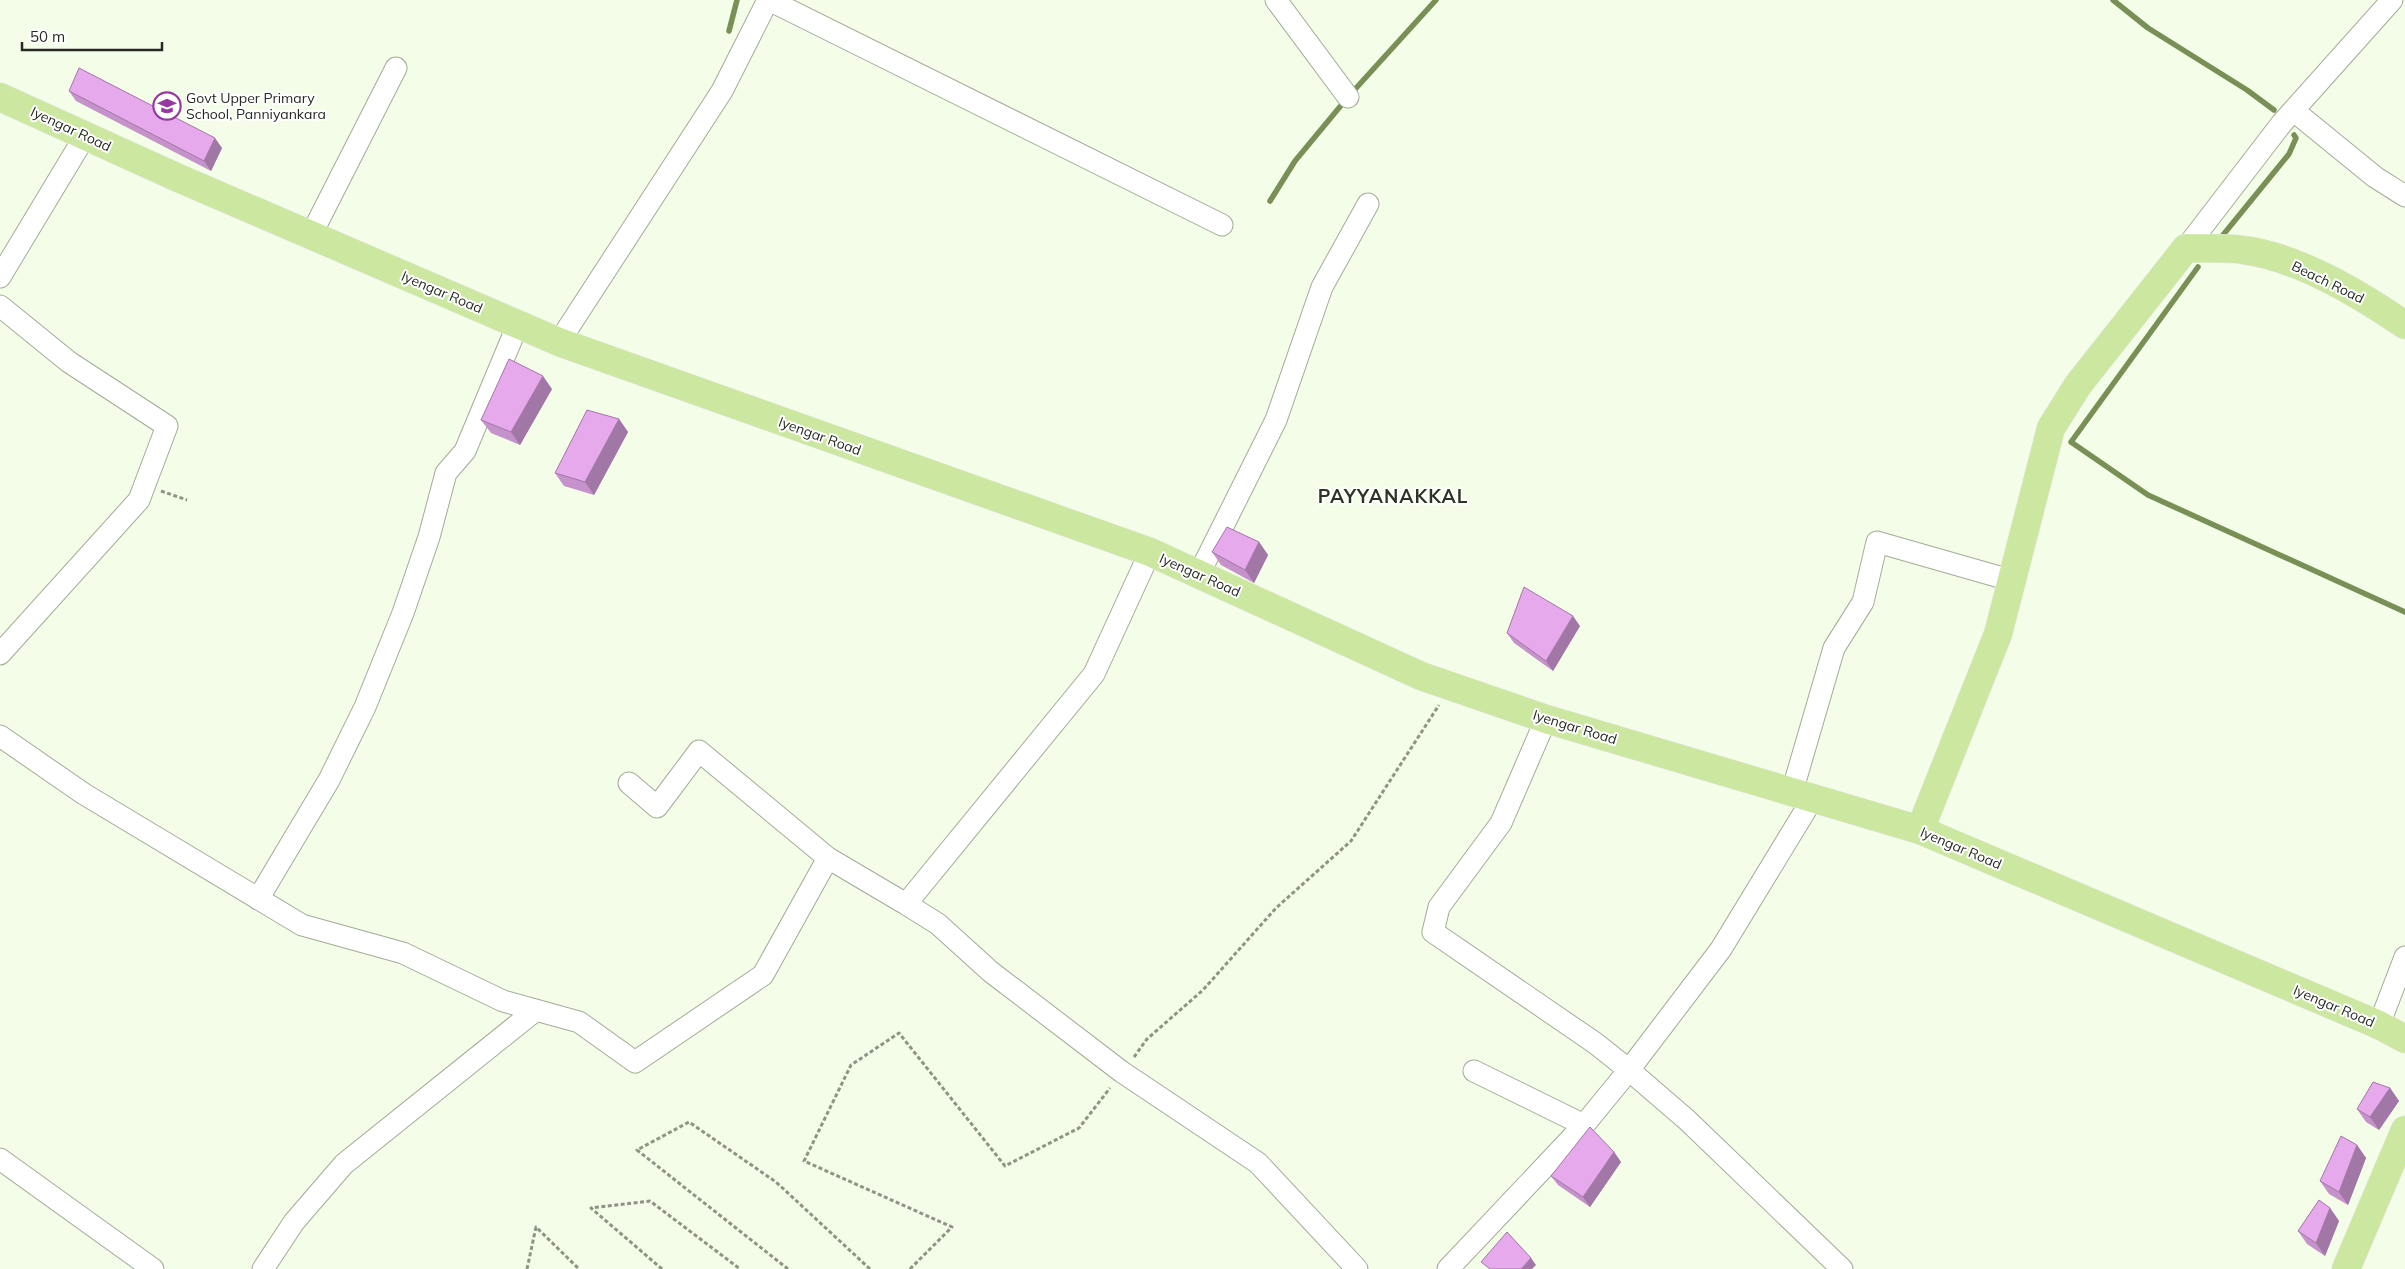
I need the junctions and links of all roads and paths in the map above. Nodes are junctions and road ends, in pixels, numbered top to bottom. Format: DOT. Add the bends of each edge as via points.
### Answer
graph roads {
  1 [pos="768,0"];
  2 [pos="1276,0"];
  3 [pos="2392,0"];
  4 [pos="396,68"];
  5 [pos="0,97"];
  6 [pos="1348,97"];
  7 [pos="2294,111"];
  8 [pos="85,136"];
  9 [pos="2405,196"];
  10 [pos="1368,204"];
  11 [pos="1222,225"];
  12 [pos="311,235"];
  13 [pos="2186,248"];
  14 [pos="0,277"];
  15 [pos="0,306"];
  16 [pos="518,324"];
  17 [pos="2405,325"];
  18 [pos="558,342"];
  19 [pos="1150,552"];
  20 [pos="1199,574"];
  21 [pos="2010,580"];
  22 [pos="0,654"];
  23 [pos="1546,719"];
  24 [pos="0,736"];
  25 [pos="628,783"];
  26 [pos="1803,795"];
  27 [pos="1920,830"];
  28 [pos="828,858"];
  29 [pos="258,899"];
  30 [pos="906,904"];
  31 [pos="2405,957"];
  32 [pos="536,1010"];
  33 [pos="2378,1024"];
  34 [pos="2405,1039"];
  35 [pos="1629,1070"];
  36 [pos="1474,1071"];
  37 [pos="1584,1125"];
  38 [pos="2405,1130"];
  39 [pos="0,1159"];
  40 [pos="153,1269"];
  41 [pos="263,1269"];
  42 [pos="527,1269"];
  43 [pos="579,1269"];
  44 [pos="662,1269"];
  45 [pos="740,1269"];
  46 [pos="788,1269"];
  47 [pos="870,1269"];
  48 [pos="1357,1269"];
  49 [pos="1448,1269"];
  50 [pos="1842,1269"];
  51 [pos="2346,1269"];
  1 -- 11 [label="street"];
  1 -- 18 [label="street" via="722,91"];
  2 -- 6 [label="street"];
  3 -- 7 [label="street"];
  4 -- 12 [label="street"];
  5 -- 8 [label="main road, Iyengar Road"];
  7 -- 9 [label="street" via="2376,177"];
  7 -- 13 [label="street"];
  8 -- 12 [label="main road, Iyengar Road"];
  8 -- 14 [label="street"];
  10 -- 20 [label="street" via="1322,287 1276,420"];
  12 -- 16 [label="main road, Iyengar Road"];
  13 -- 17 [label="main road, Beach Road" via="2244,250 2300,265"];
  13 -- 21 [label="main road" via="2078,385 2051,428"];
  15 -- 22 [label="street" via="69,362 167,426 138,500"];
  16 -- 18 [label="main road, Iyengar Road"];
  16 -- 29 [label="street" via="464,450 446,473 403,613 365,707 329,780"];
  18 -- 19 [label="main road, Iyengar Road"];
  19 -- 20 [label="main road, Iyengar Road"];
  19 -- 30 [label="street" via="1094,674"];
  20 -- 23 [label="main road, Iyengar Road" via="1421,676"];
  21 -- 26 [label="street" via="1877,542 1862,602 1834,648"];
  21 -- 27 [label="main road" via="1998,634"];
  23 -- 26 [label="main road, Iyengar Road"];
  23 -- 35 [label="street" via="1500,823 1439,906 1433,932 1595,1043"];
  24 -- 29 [label="street" via="84,794"];
  25 -- 28 [label="street" via="657,807 698,751"];
  26 -- 27 [label="main road, Iyengar Road"];
  26 -- 35 [label="street" via="1722,949"];
  27 -- 33 [label="main road, Iyengar Road"];
  28 -- 30 [label="street"];
  28 -- 32 [label="street" via="763,975 635,1062 579,1022"];
  29 -- 32 [label="street" via="302,926 403,953 502,1001"];
  30 -- 48 [label="street" via="938,924 991,972 1122,1072 1258,1162"];
  31 -- 33 [label="street"];
  32 -- 41 [label="street" via="344,1164 294,1222"];
  33 -- 34 [label="main road, Iyengar Road"];
  35 -- 37 [label="street"];
  35 -- 50 [label="street" via="1687,1120"];
  36 -- 37 [label="street"];
  37 -- 49 [label="street"];
  38 -- 51 [label="main road"];
  39 -- 40 [label="street"];
  42 -- 43 [label="path" via="536,1227"];
  44 -- 45 [label="path" via="591,1208 650,1201"];
  46 -- 47 [label="path" via="637,1150 689,1122 776,1182"];
}
